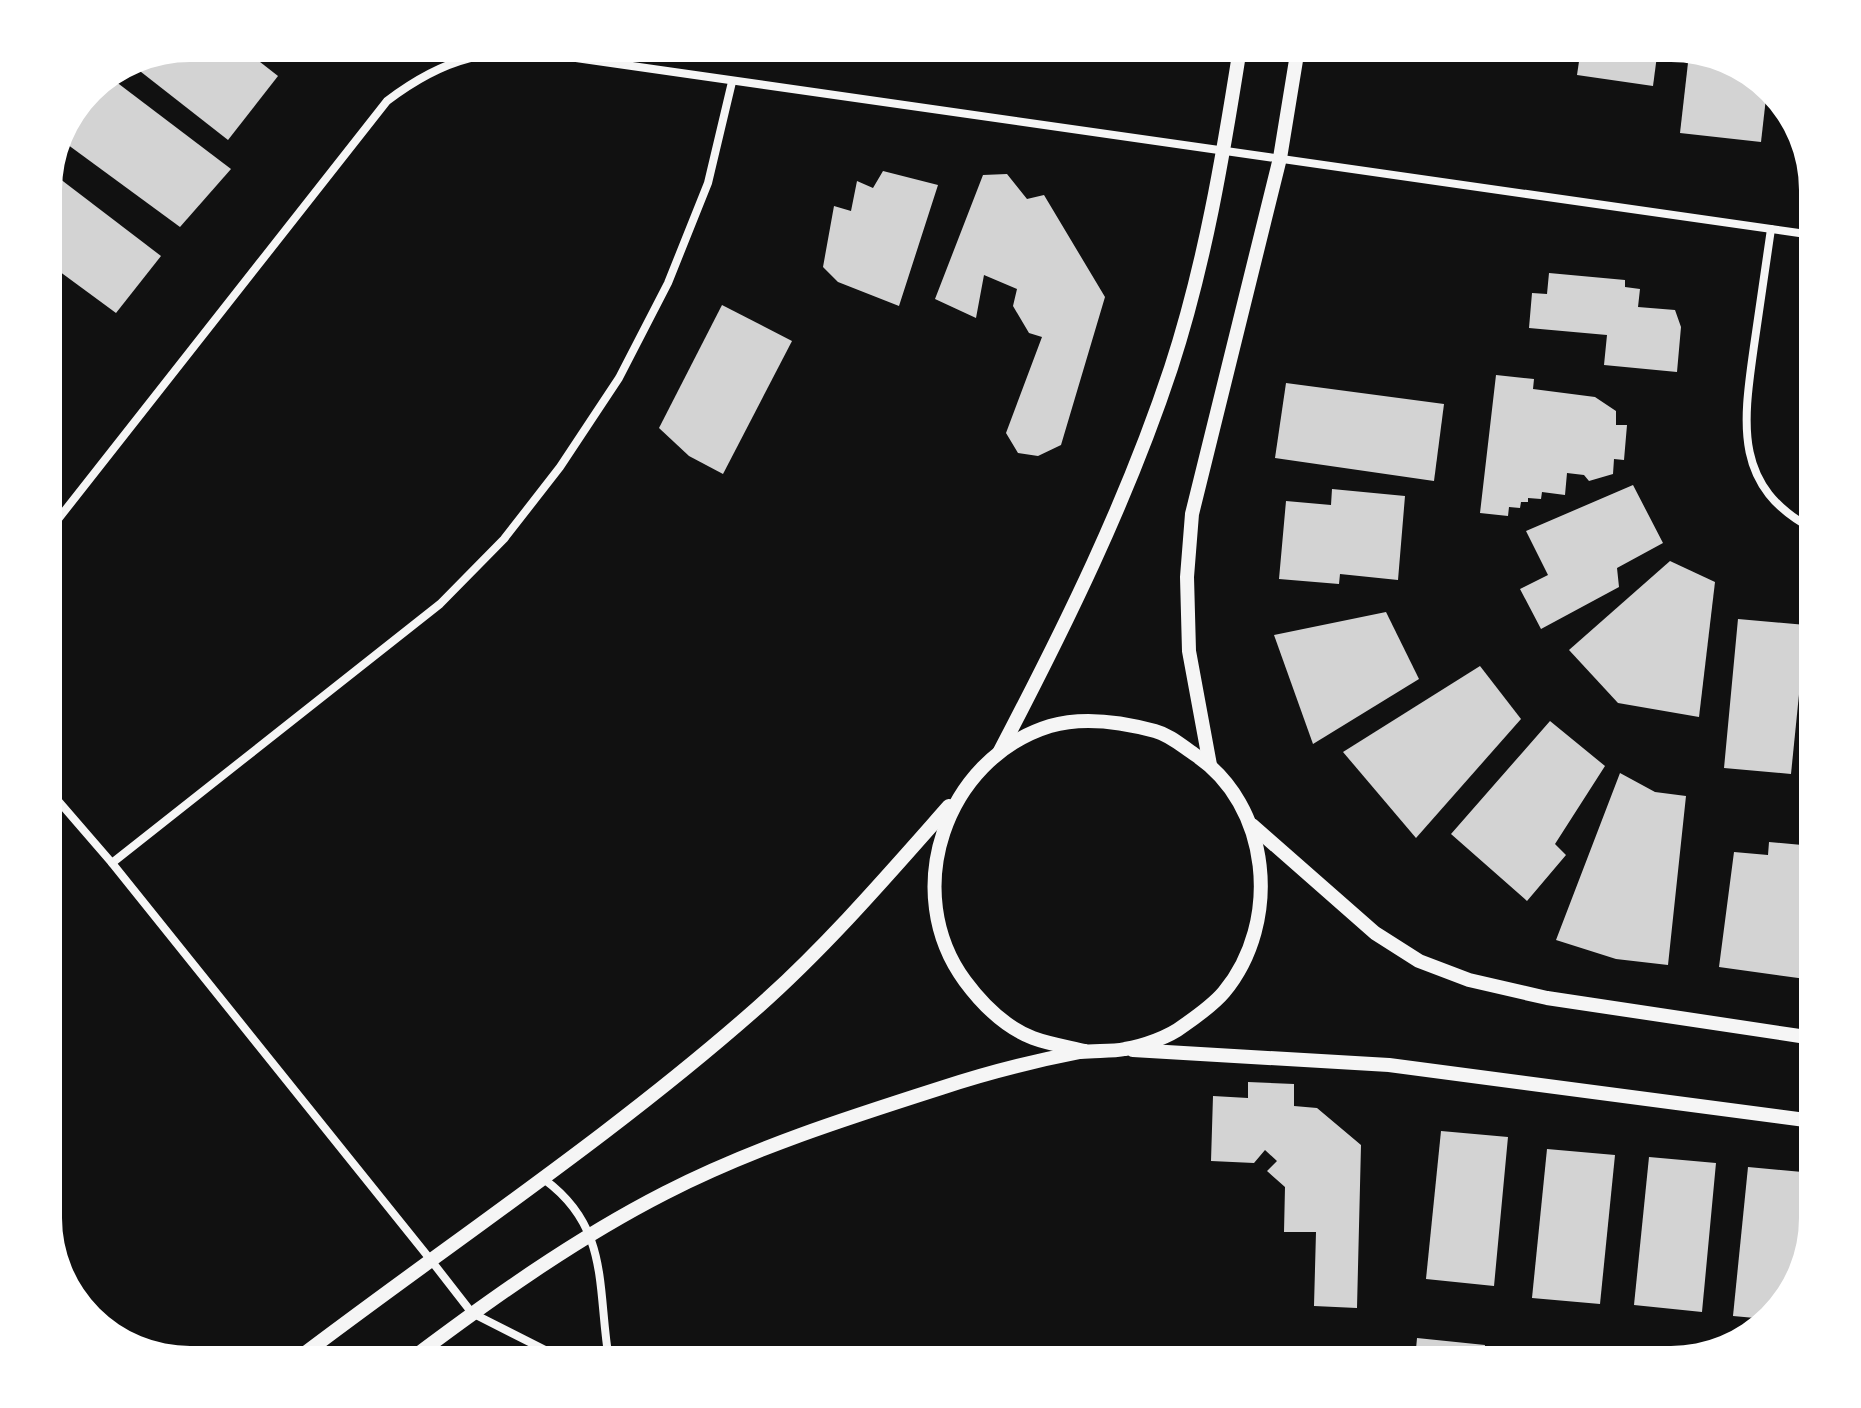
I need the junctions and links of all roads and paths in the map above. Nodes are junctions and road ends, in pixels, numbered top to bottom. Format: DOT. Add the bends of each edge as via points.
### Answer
graph roads {
  1 [pos="451,62"];
  2 [pos="598,62"];
  3 [pos="1238,62"];
  4 [pos="1296,62"];
  5 [pos="732,82"];
  6 [pos="1225,148"];
  7 [pos="1280,158"];
  8 [pos="1771,229"];
  9 [pos="1799,233"];
  10 [pos="62,514"];
  11 [pos="1799,522"];
  12 [pos="999,752"];
  13 [pos="1210,765"];
  14 [pos="957,797"];
  15 [pos="62,805"];
  16 [pos="1252,825"];
  17 [pos="112,863"];
  18 [pos="1799,1036"];
  19 [pos="1124,1050"];
  20 [pos="1085,1051"];
  21 [pos="1799,1119"];
  22 [pos="545,1180"];
  23 [pos="592,1234"];
  24 [pos="430,1259"];
  25 [pos="472,1313"];
  26 [pos="315,1346"];
  27 [pos="428,1346"];
  28 [pos="537,1346"];
  29 [pos="607,1346"];
  1 -- 10 [label="street" via="387,101 362,129"];
  2 -- 5 [label="street"];
  3 -- 6 [label="street"];
  4 -- 7 [label="street"];
  5 -- 6 [label="street"];
  5 -- 17 [label="street" via="708,183 668,283 619,378 504,539 440,604"];
  6 -- 7 [label="street"];
  6 -- 12 [label="street" via="1189,306 1150,426 1088,575"];
  7 -- 8 [label="street"];
  7 -- 13 [label="street" via="1192,514 1189,651"];
  8 -- 9 [label="street"];
  8 -- 11 [label="street" via="1745,438 1768,496"];
  12 -- 13 [label="street" via="1050,726 1107,720 1163,733"];
  12 -- 14 [label="street"];
  13 -- 16 [label="street"];
  14 -- 20 [label="street" via="936,849 933,906 949,960 983,1006 1030,1037"];
  14 -- 22 [label="street" via="758,1007"];
  15 -- 17 [label="street"];
  16 -- 18 [label="street" via="1375,933 1419,961 1469,980 1547,998"];
  16 -- 19 [label="street" via="1263,882 1253,941 1224,992 1180,1029"];
  17 -- 24 [label="street"];
  19 -- 20 [label="street"];
  19 -- 21 [label="street" via="1389,1065"];
  20 -- 23 [label="street" via="948,1085 753,1153 662,1194"];
  22 -- 23 [label="street" via="576,1207"];
  22 -- 24 [label="street"];
  23 -- 25 [label="street"];
  23 -- 29 [label="street"];
  24 -- 25 [label="street"];
  24 -- 26 [label="street"];
  25 -- 27 [label="street"];
  25 -- 28 [label="street"];
}
